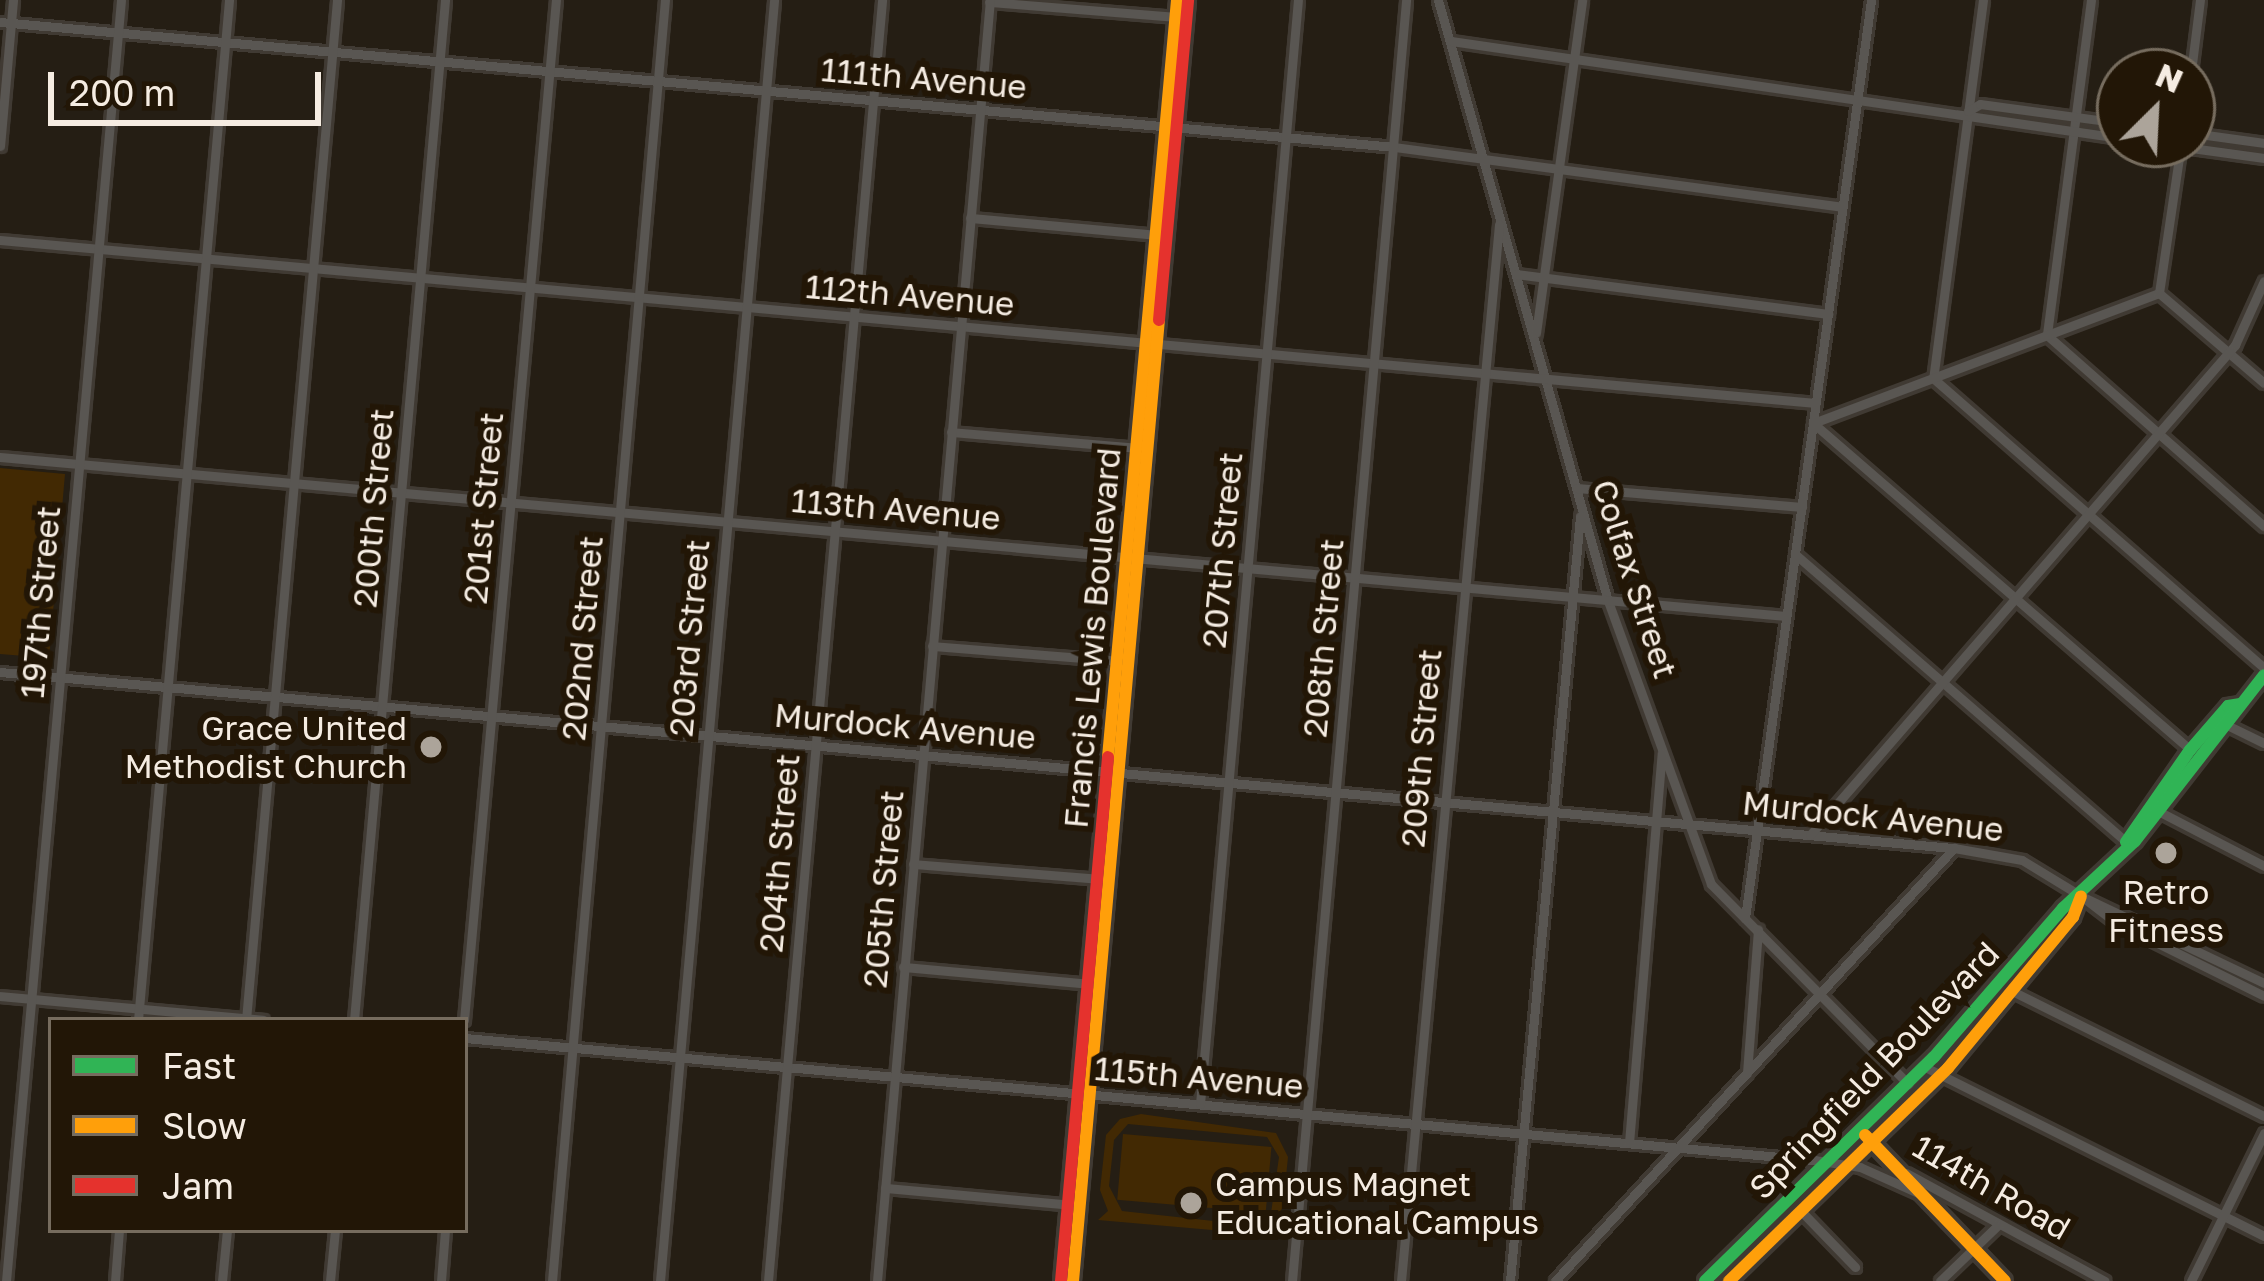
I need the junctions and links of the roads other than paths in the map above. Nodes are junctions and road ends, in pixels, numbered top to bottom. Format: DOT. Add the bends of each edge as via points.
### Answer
graph roads {
  1 [pos="13,0"];
  2 [pos="121,0"];
  3 [pos="229,0"];
  4 [pos="337,0"];
  5 [pos="445,0"];
  6 [pos="556,0"];
  7 [pos="665,0"];
  8 [pos="774,0"];
  9 [pos="882,0"];
  10 [pos="1177,0"];
  11 [pos="1188,0"];
  12 [pos="1298,0"];
  13 [pos="1406,0"];
  14 [pos="1438,0"];
  15 [pos="1582,0"];
  16 [pos="1871,0"];
  17 [pos="1983,0"];
  18 [pos="2091,0"];
  19 [pos="2200,0"];
  20 [pos="990,1"];
  21 [pos="1175,17"];
  22 [pos="6,23"];
  23 [pos="118,33"];
  24 [pos="1451,41"];
  25 [pos="225,42"];
  26 [pos="2194,48"];
  27 [pos="333,52"];
  28 [pos="1574,58"];
  29 [pos="440,62"];
  30 [pos="549,71"];
  31 [pos="658,81"];
  32 [pos="765,91"];
  33 [pos="1858,96"];
  34 [pos="872,100"];
  35 [pos="980,110"];
  36 [pos="1968,111"];
  37 [pos="2076,117"];
  38 [pos="2096,120"];
  39 [pos="1171,126"];
  40 [pos="1,132"];
  41 [pos="2074,132"];
  42 [pos="2096,135"];
  43 [pos="1286,137"];
  44 [pos="2216,137"];
  45 [pos="2264,143"];
  46 [pos="0,146"];
  47 [pos="1394,147"];
  48 [pos="2216,150"];
  49 [pos="1483,157"];
  50 [pos="2264,158"];
  51 [pos="1559,168"];
  52 [pos="2178,168"];
  53 [pos="1841,207"];
  54 [pos="970,218"];
  55 [pos="1499,220"];
  56 [pos="1161,235"];
  57 [pos="0,240"];
  58 [pos="99,249"];
  59 [pos="206,259"];
  60 [pos="313,268"];
  61 [pos="1516,274"];
  62 [pos="1546,274"];
  63 [pos="420,278"];
  64 [pos="2264,281"];
  65 [pos="530,288"];
  66 [pos="2159,293"];
  67 [pos="639,298"];
  68 [pos="746,307"];
  69 [pos="1828,314"];
  70 [pos="854,317"];
  71 [pos="960,326"];
  72 [pos="2048,334"];
  73 [pos="1534,340"];
  74 [pos="1151,344"];
  75 [pos="2229,352"];
  76 [pos="1267,354"];
  77 [pos="1374,364"];
  78 [pos="1481,373"];
  79 [pos="1933,378"];
  80 [pos="1546,379"];
  81 [pos="2264,383"];
  82 [pos="1816,404"];
  83 [pos="1813,423"];
  84 [pos="951,432"];
  85 [pos="2158,433"];
  86 [pos="1142,448"];
  87 [pos="0,457"];
  88 [pos="80,464"];
  89 [pos="187,473"];
  90 [pos="294,482"];
  91 [pos="1577,488"];
  92 [pos="401,493"];
  93 [pos="511,502"];
  94 [pos="1582,507"];
  95 [pos="1802,507"];
  96 [pos="620,512"];
  97 [pos="2087,514"];
  98 [pos="727,521"];
  99 [pos="2264,526"];
  100 [pos="834,531"];
  101 [pos="941,541"];
  102 [pos="1795,554"];
  103 [pos="1133,556"];
  104 [pos="1248,568"];
  105 [pos="1355,577"];
  106 [pos="1462,587"];
  107 [pos="2014,596"];
  108 [pos="1569,597"];
  109 [pos="1608,601"];
  110 [pos="1786,616"];
  111 [pos="932,646"];
  112 [pos="1124,662"];
  113 [pos="0,672"];
  114 [pos="2264,672"];
  115 [pos="61,678"];
  116 [pos="1942,680"];
  117 [pos="168,688"];
  118 [pos="275,697"];
  119 [pos="2239,704"];
  120 [pos="382,706"];
  121 [pos="491,716"];
  122 [pos="601,726"];
  123 [pos="2229,726"];
  124 [pos="708,736"];
  125 [pos="2264,743"];
  126 [pos="815,746"];
  127 [pos="1662,748"];
  128 [pos="2190,750"];
  129 [pos="922,755"];
  130 [pos="1113,772"];
  131 [pos="1229,782"];
  132 [pos="1336,792"];
  133 [pos="1443,802"];
  134 [pos="1550,811"];
  135 [pos="2160,812"];
  136 [pos="1657,822"];
  137 [pos="1690,825"];
  138 [pos="1757,831"];
  139 [pos="1810,835"];
  140 [pos="2126,842"];
  141 [pos="1954,848"];
  142 [pos="913,864"];
  143 [pos="2264,866"];
  144 [pos="1104,880"];
  145 [pos="2081,896"];
  146 [pos="1745,918"];
  147 [pos="1758,929"];
  148 [pos="903,967"];
  149 [pos="2220,967"];
  150 [pos="2264,983"];
  151 [pos="1093,984"];
  152 [pos="2012,991"];
  153 [pos="1822,995"];
  154 [pos="0,996"];
  155 [pos="2264,996"];
  156 [pos="32,999"];
  157 [pos="139,1014"];
  158 [pos="203,1017"];
  159 [pos="246,1017"];
  160 [pos="354,1017"];
  161 [pos="464,1017"];
  162 [pos="468,1038"];
  163 [pos="572,1048"];
  164 [pos="679,1058"];
  165 [pos="1925,1066"];
  166 [pos="787,1067"];
  167 [pos="1747,1073"];
  168 [pos="1940,1076"];
  169 [pos="894,1077"];
  170 [pos="1907,1083"];
  171 [pos="1083,1094"];
  172 [pos="1920,1096"];
  173 [pos="1200,1104"];
  174 [pos="1307,1114"];
  175 [pos="2264,1116"];
  176 [pos="1414,1123"];
  177 [pos="1860,1130"];
  178 [pos="1521,1133"];
  179 [pos="2264,1133"];
  180 [pos="1872,1142"];
  181 [pos="1628,1143"];
  182 [pos="1680,1148"];
  183 [pos="1827,1162"];
  184 [pos="1848,1166"];
  185 [pos="1896,1168"];
  186 [pos="885,1188"];
  187 [pos="1922,1195"];
  188 [pos="1074,1205"];
  189 [pos="1801,1211"];
  190 [pos="2223,1216"];
  191 [pos="1996,1226"];
  192 [pos="119,1233"];
  193 [pos="227,1233"];
  194 [pos="335,1233"];
  195 [pos="446,1233"];
  196 [pos="2264,1236"];
  197 [pos="1973,1249"];
  198 [pos="1856,1267"];
  199 [pos="1565,1270"];
  200 [pos="1736,1279"];
  201 [pos="7,1281"];
  202 [pos="115,1281"];
  203 [pos="222,1281"];
  204 [pos="330,1281"];
  205 [pos="441,1281"];
  206 [pos="552,1281"];
  207 [pos="660,1281"];
  208 [pos="768,1281"];
  209 [pos="877,1281"];
  210 [pos="1061,1281"];
  211 [pos="1073,1281"];
  212 [pos="1292,1281"];
  213 [pos="1401,1281"];
  214 [pos="1510,1281"];
  215 [pos="1555,1281"];
  216 [pos="1577,1281"];
  217 [pos="1705,1281"];
  218 [pos="1940,1281"];
  219 [pos="2005,1281"];
  220 [pos="2105,1281"];
  221 [pos="2191,1281"];
  1 -- 22 [label="street"];
  2 -- 23 [label="street, 197th Street"];
  3 -- 25 [label="street"];
  4 -- 27 [label="street"];
  5 -- 29 [label="street, 200th Street"];
  6 -- 30 [label="street, 201st Street"];
  7 -- 31 [label="street, 202nd Street"];
  8 -- 32 [label="street, 203rd Street"];
  9 -- 34 [label="street, 204th Street"];
  10 -- 21 [label="main road, Francis Lewis Boulevard"];
  11 -- 39 [label="main road, Francis Lewis Boulevard"];
  12 -- 43 [label="street, 207th Street"];
  13 -- 47 [label="street, 208th Street"];
  14 -- 24 [label="street, Colfax Street"];
  15 -- 28 [label="street"];
  16 -- 33 [label="street"];
  17 -- 36 [label="street"];
  18 -- 37 [label="street"];
  19 -- 26 [label="street"];
  20 -- 21 [label="street"];
  20 -- 35 [label="street, 205th Street"];
  21 -- 39 [label="main road, Francis Lewis Boulevard"];
  22 -- 23 [label="street, 111th Avenue"];
  22 -- 40 [label="street"];
  23 -- 25 [label="street, 111th Avenue"];
  23 -- 58 [label="street, 197th Street"];
  24 -- 28 [label="street"];
  24 -- 49 [label="street, Colfax Street"];
  25 -- 27 [label="street, 111th Avenue"];
  25 -- 59 [label="street"];
  27 -- 29 [label="street, 111th Avenue"];
  27 -- 60 [label="street"];
  28 -- 33 [label="street"];
  28 -- 51 [label="street"];
  29 -- 30 [label="street, 111th Avenue"];
  29 -- 63 [label="street, 200th Street"];
  30 -- 31 [label="street, 111th Avenue"];
  30 -- 65 [label="street, 201st Street"];
  31 -- 32 [label="street, 111th Avenue"];
  31 -- 67 [label="street, 202nd Street"];
  32 -- 34 [label="street, 111th Avenue"];
  32 -- 68 [label="street, 203rd Street"];
  33 -- 36 [label="street"];
  33 -- 53 [label="street"];
  34 -- 35 [label="street, 111th Avenue"];
  34 -- 70 [label="street, 204th Street"];
  35 -- 39 [label="street, 111th Avenue"];
  35 -- 54 [label="street, 205th Street"];
  36 -- 37 [label="street" via="1980,104"];
  36 -- 41 [label="street" via="1977,119"];
  36 -- 79 [label="street"];
  37 -- 38 [label="street"];
  37 -- 41 [label="street"];
  39 -- 43 [label="street, 111th Avenue"];
  39 -- 56 [label="main road, Francis Lewis Boulevard"];
  40 -- 46 [label="street"];
  41 -- 42 [label="street"];
  41 -- 72 [label="street"];
  43 -- 47 [label="street, 111th Avenue"];
  43 -- 76 [label="street, 207th Street"];
  44 -- 45 [label="street"];
  47 -- 49 [label="street, 111th Avenue"];
  47 -- 77 [label="street, 208th Street"];
  48 -- 50 [label="street"];
  49 -- 51 [label="street, 111th Avenue"];
  49 -- 55 [label="street, Colfax Street"];
  51 -- 53 [label="street, 111th Avenue"];
  51 -- 62 [label="street"];
  52 -- 66 [label="street"];
  53 -- 69 [label="street"];
  54 -- 56 [label="street"];
  54 -- 71 [label="street, 205th Street"];
  55 -- 61 [label="street, Colfax Street"];
  55 -- 78 [label="street, 209th Street"];
  56 -- 74 [label="main road, Francis Lewis Boulevard"];
  57 -- 58 [label="street, 112th Avenue"];
  58 -- 59 [label="street, 112th Avenue"];
  58 -- 88 [label="street, 197th Street"];
  59 -- 60 [label="street, 112th Avenue"];
  59 -- 89 [label="street"];
  60 -- 63 [label="street, 112th Avenue"];
  60 -- 90 [label="street"];
  61 -- 62 [label="street"];
  61 -- 73 [label="street, Colfax Street"];
  62 -- 69 [label="street"];
  62 -- 73 [label="street"];
  63 -- 65 [label="street, 112th Avenue"];
  63 -- 92 [label="street, 200th Street"];
  64 -- 75 [label="street"];
  65 -- 67 [label="street, 112th Avenue"];
  65 -- 93 [label="street, 201st Street"];
  66 -- 72 [label="street"];
  66 -- 75 [label="street"];
  67 -- 68 [label="street, 112th Avenue"];
  67 -- 96 [label="street, 202nd Street"];
  68 -- 70 [label="street, 112th Avenue"];
  68 -- 98 [label="street, 203rd Street"];
  69 -- 82 [label="street"];
  70 -- 71 [label="street, 112th Avenue"];
  70 -- 100 [label="street, 204th Street"];
  71 -- 74 [label="street, 112th Avenue"];
  71 -- 84 [label="street, 205th Street"];
  72 -- 79 [label="street"];
  72 -- 85 [label="street"];
  73 -- 80 [label="street, Colfax Street"];
  74 -- 76 [label="street, 112th Avenue"];
  74 -- 86 [label="main road, Francis Lewis Boulevard"];
  75 -- 81 [label="street"];
  75 -- 85 [label="street"];
  76 -- 77 [label="street, 112th Avenue"];
  76 -- 104 [label="street, 207th Street"];
  77 -- 78 [label="street, 112th Avenue"];
  77 -- 105 [label="street, 208th Street"];
  78 -- 80 [label="street, 112th Avenue"];
  78 -- 106 [label="street, 209th Street"];
  79 -- 83 [label="street"];
  79 -- 97 [label="street"];
  80 -- 82 [label="street, 112th Avenue"];
  80 -- 91 [label="street, Colfax Street"];
  82 -- 83 [label="street"];
  83 -- 95 [label="street"];
  83 -- 107 [label="street"];
  84 -- 86 [label="street"];
  84 -- 101 [label="street, 205th Street"];
  85 -- 97 [label="street"];
  85 -- 99 [label="street"];
  86 -- 103 [label="main road, Francis Lewis Boulevard"];
  87 -- 88 [label="street, 113th Avenue"];
  88 -- 89 [label="street, 113th Avenue"];
  88 -- 115 [label="street, 197th Street"];
  89 -- 90 [label="street, 113th Avenue"];
  89 -- 117 [label="street"];
  90 -- 92 [label="street, 113th Avenue"];
  90 -- 118 [label="street"];
  91 -- 94 [label="street, Colfax Street"];
  91 -- 95 [label="street"];
  92 -- 93 [label="street, 113th Avenue"];
  92 -- 120 [label="street, 200th Street"];
  93 -- 96 [label="street, 113th Avenue"];
  93 -- 121 [label="street, 201st Street"];
  94 -- 108 [label="street"];
  94 -- 109 [label="street, Colfax Street"];
  95 -- 102 [label="street"];
  96 -- 98 [label="street, 113th Avenue"];
  96 -- 122 [label="street, 202nd Street"];
  97 -- 107 [label="street"];
  97 -- 114 [label="street"];
  98 -- 100 [label="street, 113th Avenue"];
  98 -- 124 [label="street, 203rd Street"];
  100 -- 101 [label="street, 113th Avenue"];
  100 -- 126 [label="street, 204th Street"];
  101 -- 103 [label="street, 113th Avenue"];
  101 -- 111 [label="street, 205th Street"];
  102 -- 110 [label="street"];
  102 -- 116 [label="street"];
  103 -- 104 [label="street, 113th Avenue"];
  103 -- 112 [label="main road, Francis Lewis Boulevard"];
  104 -- 105 [label="street, 113th Avenue"];
  104 -- 131 [label="street, 207th Street"];
  105 -- 106 [label="street, 113th Avenue"];
  105 -- 132 [label="street, 208th Street"];
  106 -- 108 [label="street, 113th Avenue"];
  106 -- 133 [label="street, 209th Street"];
  107 -- 116 [label="street"];
  107 -- 128 [label="street"];
  108 -- 109 [label="street, 113th Avenue"];
  108 -- 134 [label="street"];
  109 -- 110 [label="street, 113th Avenue"];
  109 -- 127 [label="street, Colfax Street"];
  110 -- 138 [label="street"];
  111 -- 112 [label="street"];
  111 -- 129 [label="street, 205th Street"];
  112 -- 130 [label="main road, Francis Lewis Boulevard"];
  113 -- 115 [label="street, Murdock Avenue"];
  114 -- 119 [label="main road, Springfield Boulevard"];
  115 -- 117 [label="street, Murdock Avenue"];
  115 -- 156 [label="street, 197th Street"];
  116 -- 139 [label="street"];
  116 -- 140 [label="street"];
  117 -- 118 [label="street, Murdock Avenue"];
  117 -- 157 [label="street"];
  118 -- 120 [label="street, Murdock Avenue"];
  118 -- 159 [label="street"];
  119 -- 123 [label="main road, Springfield Boulevard"];
  119 -- 128 [label="main road, Springfield Boulevard" via="2228,706"];
  120 -- 121 [label="street, Murdock Avenue"];
  120 -- 160 [label="street, 200th Street"];
  121 -- 122 [label="street, Murdock Avenue"];
  121 -- 161 [label="street, 201st Street"];
  122 -- 124 [label="street, Murdock Avenue"];
  122 -- 163 [label="street, 202nd Street"];
  123 -- 125 [label="street"];
  123 -- 135 [label="main road, Springfield Boulevard"];
  124 -- 126 [label="street, Murdock Avenue"];
  124 -- 164 [label="street, 203rd Street"];
  126 -- 129 [label="street, Murdock Avenue"];
  126 -- 166 [label="street, 204th Street"];
  127 -- 136 [label="street"];
  127 -- 137 [label="street, Colfax Street"];
  128 -- 140 [label="main road, Springfield Boulevard"];
  129 -- 130 [label="street, Murdock Avenue"];
  129 -- 142 [label="street, 205th Street"];
  130 -- 131 [label="street, Murdock Avenue"];
  130 -- 144 [label="main road, Francis Lewis Boulevard"];
  131 -- 132 [label="street, Murdock Avenue"];
  131 -- 173 [label="street, 207th Street"];
  132 -- 133 [label="street, Murdock Avenue"];
  132 -- 174 [label="street, 208th Street"];
  133 -- 134 [label="street, Murdock Avenue"];
  133 -- 176 [label="street, 209th Street"];
  134 -- 136 [label="street, Murdock Avenue"];
  134 -- 178 [label="street"];
  135 -- 140 [label="main road, Springfield Boulevard"];
  135 -- 143 [label="street"];
  136 -- 137 [label="street, Murdock Avenue"];
  136 -- 181 [label="street"];
  137 -- 138 [label="street, Murdock Avenue"];
  137 -- 146 [label="street, Colfax Street" via="1712,884"];
  138 -- 139 [label="street, Murdock Avenue"];
  138 -- 146 [label="street"];
  139 -- 141 [label="street, Murdock Avenue"];
  140 -- 145 [label="main road, Springfield Boulevard"];
  141 -- 145 [label="street, Murdock Avenue" via="2022,860"];
  141 -- 153 [label="street"];
  142 -- 144 [label="street"];
  142 -- 148 [label="street, 205th Street"];
  144 -- 151 [label="main road, Francis Lewis Boulevard"];
  145 -- 149 [label="street, Murdock Avenue"];
  145 -- 152 [label="main road, Springfield Boulevard"];
  145 -- 165 [label="main road, Springfield Boulevard"];
  146 -- 147 [label="street, Colfax Street"];
  147 -- 153 [label="street, Colfax Street"];
  147 -- 167 [label="street"];
  148 -- 151 [label="street"];
  148 -- 169 [label="street, 205th Street"];
  149 -- 150 [label="street, Murdock Avenue"];
  149 -- 155 [label="street, Murdock Avenue"];
  151 -- 171 [label="main road, Francis Lewis Boulevard"];
  152 -- 168 [label="main road, Springfield Boulevard"];
  152 -- 175 [label="street"];
  153 -- 167 [label="street"];
  153 -- 170 [label="street, Colfax Street"];
  154 -- 156 [label="street"];
  156 -- 157 [label="street"];
  156 -- 201 [label="street, 197th Street"];
  157 -- 158 [label="street"];
  162 -- 163 [label="street, 115th Avenue"];
  163 -- 164 [label="street, 115th Avenue"];
  163 -- 206 [label="street, 202nd Street"];
  164 -- 166 [label="street, 115th Avenue"];
  164 -- 207 [label="street, 203rd Street"];
  165 -- 168 [label="street"];
  165 -- 170 [label="main road, Springfield Boulevard"];
  166 -- 169 [label="street, 115th Avenue"];
  166 -- 208 [label="street, 204th Street"];
  167 -- 182 [label="street"];
  168 -- 172 [label="main road, Springfield Boulevard"];
  168 -- 190 [label="street"];
  169 -- 171 [label="street, 115th Avenue"];
  169 -- 186 [label="street, 205th Street"];
  170 -- 172 [label="street, Colfax Street"];
  170 -- 177 [label="main road, Springfield Boulevard"];
  171 -- 173 [label="street, 115th Avenue"];
  171 -- 188 [label="main road, Francis Lewis Boulevard"];
  172 -- 180 [label="main road, Springfield Boulevard"];
  173 -- 174 [label="street, 115th Avenue"];
  174 -- 176 [label="street, 115th Avenue"];
  174 -- 212 [label="street, 208th Street"];
  176 -- 178 [label="street, 115th Avenue"];
  176 -- 213 [label="street, 209th Street"];
  177 -- 180 [label="main road, 114th Road"];
  177 -- 183 [label="main road, Springfield Boulevard"];
  178 -- 181 [label="street, 115th Avenue"];
  178 -- 214 [label="street"];
  179 -- 190 [label="street"];
  180 -- 184 [label="main road, Springfield Boulevard"];
  180 -- 185 [label="main road, 114th Road"];
  181 -- 182 [label="street, 115th Avenue"];
  182 -- 183 [label="street, 115th Avenue"];
  182 -- 199 [label="street"];
  183 -- 184 [label="street, 115th Avenue"];
  183 -- 217 [label="main road, Springfield Boulevard"];
  184 -- 187 [label="street, 115th Avenue"];
  184 -- 189 [label="main road, Springfield Boulevard"];
  185 -- 187 [label="main road, 115th Avenue"];
  185 -- 191 [label="street, 114th Road"];
  186 -- 188 [label="street"];
  186 -- 209 [label="street, 205th Street"];
  187 -- 197 [label="main road, 115th Avenue"];
  188 -- 210 [label="main road, Francis Lewis Boulevard"];
  188 -- 211 [label="main road, Francis Lewis Boulevard"];
  189 -- 198 [label="street"];
  189 -- 200 [label="main road, Springfield Boulevard"];
  190 -- 196 [label="street"];
  190 -- 221 [label="street"];
  191 -- 197 [label="street"];
  191 -- 220 [label="street, 114th Road"];
  192 -- 202 [label="street"];
  193 -- 203 [label="street"];
  194 -- 204 [label="street"];
  195 -- 205 [label="street"];
  197 -- 218 [label="street"];
  197 -- 219 [label="main road, 115th Avenue"];
  199 -- 215 [label="street"];
  199 -- 216 [label="street"];
}
